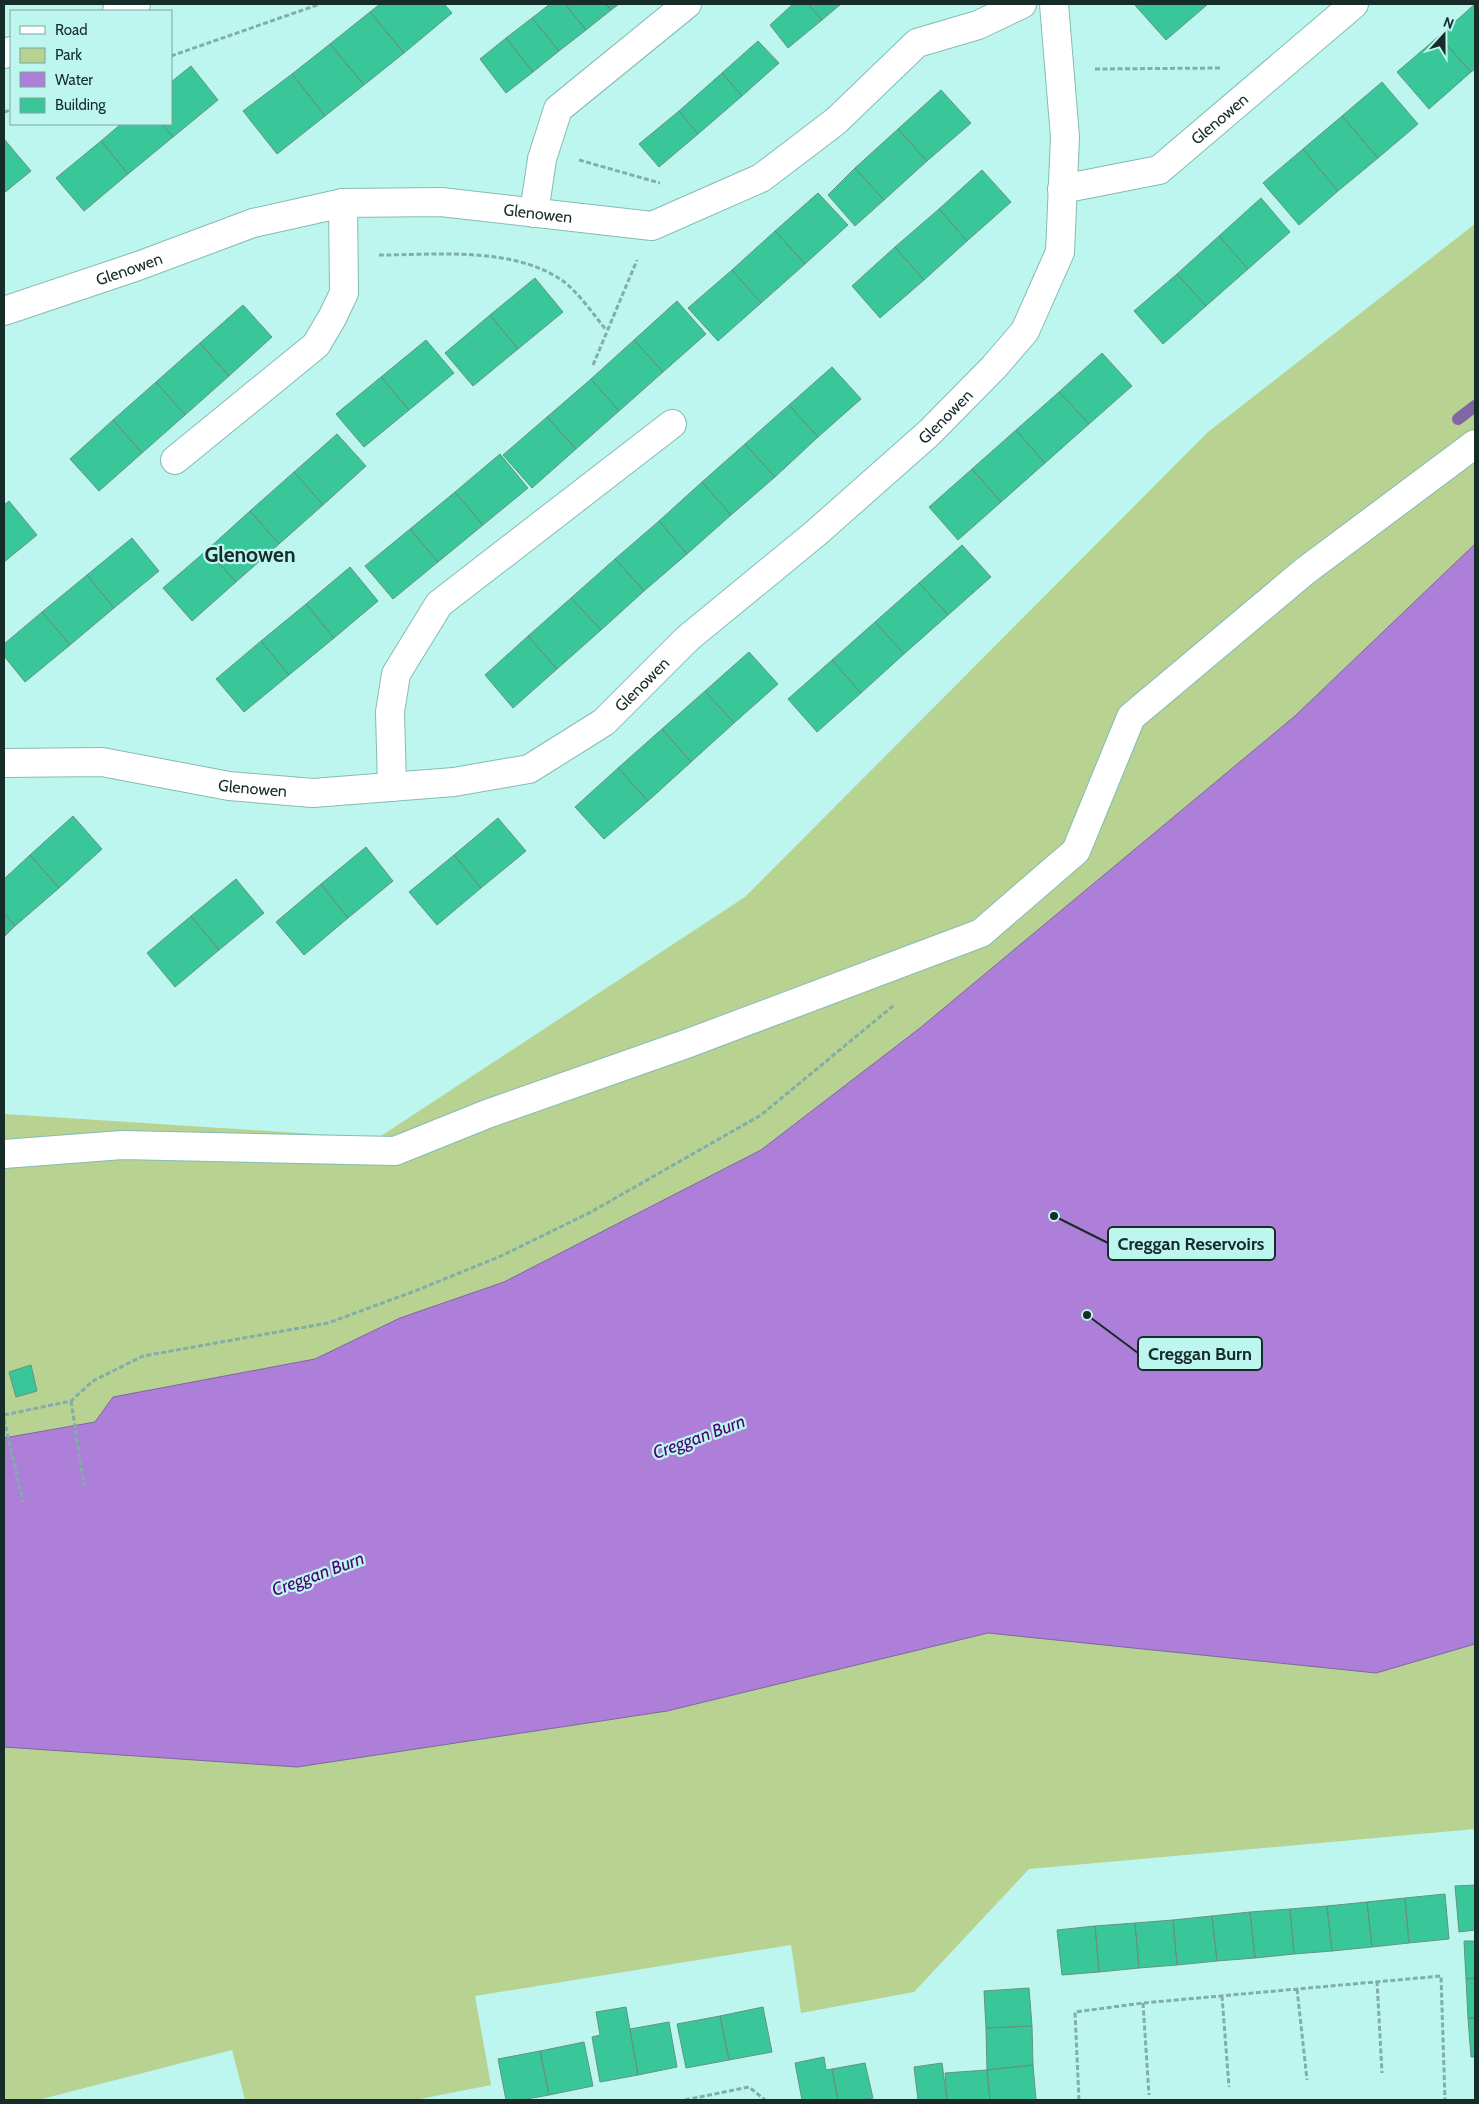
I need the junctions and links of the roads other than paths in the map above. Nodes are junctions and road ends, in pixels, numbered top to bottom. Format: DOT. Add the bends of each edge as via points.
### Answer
graph roads {
  1 [pos="136,4"];
  2 [pos="687,4"];
  3 [pos="1022,4"];
  4 [pos="1054,4"];
  5 [pos="1354,4"];
  6 [pos="119,10"];
  7 [pos="1062,189"];
  8 [pos="343,203"];
  9 [pos="534,214"];
  10 [pos="4,311"];
  11 [pos="672,424"];
  12 [pos="1475,444"];
  13 [pos="175,460"];
  14 [pos="4,763"];
  15 [pos="392,787"];
  16 [pos="4,1154"];
  1 -- 6 [label="street"];
  2 -- 9 [label="street" via="558,109 542,159"];
  3 -- 9 [label="street, Glenowen" via="978,25 918,43 836,121 761,178 652,226"];
  4 -- 7 [label="street, Glenowen" via="1065,137"];
  5 -- 7 [label="street, Glenowen" via="1159,170"];
  7 -- 15 [label="street, Glenowen" via="1060,252 1025,330 994,367 929,433 816,533 688,638 604,722 529,769 454,782"];
  8 -- 9 [label="street, Glenowen" via="441,202"];
  8 -- 10 [label="street, Glenowen" via="253,223"];
  8 -- 13 [label="street" via="344,293 316,345"];
  11 -- 15 [label="street" via="440,604 396,674 390,712"];
  12 -- 16 [label="street" via="1305,572 1131,717 1076,851 981,932 396,1150 122,1145"];
  14 -- 15 [label="street, Glenowen" via="102,762 229,786 313,793"];
}
